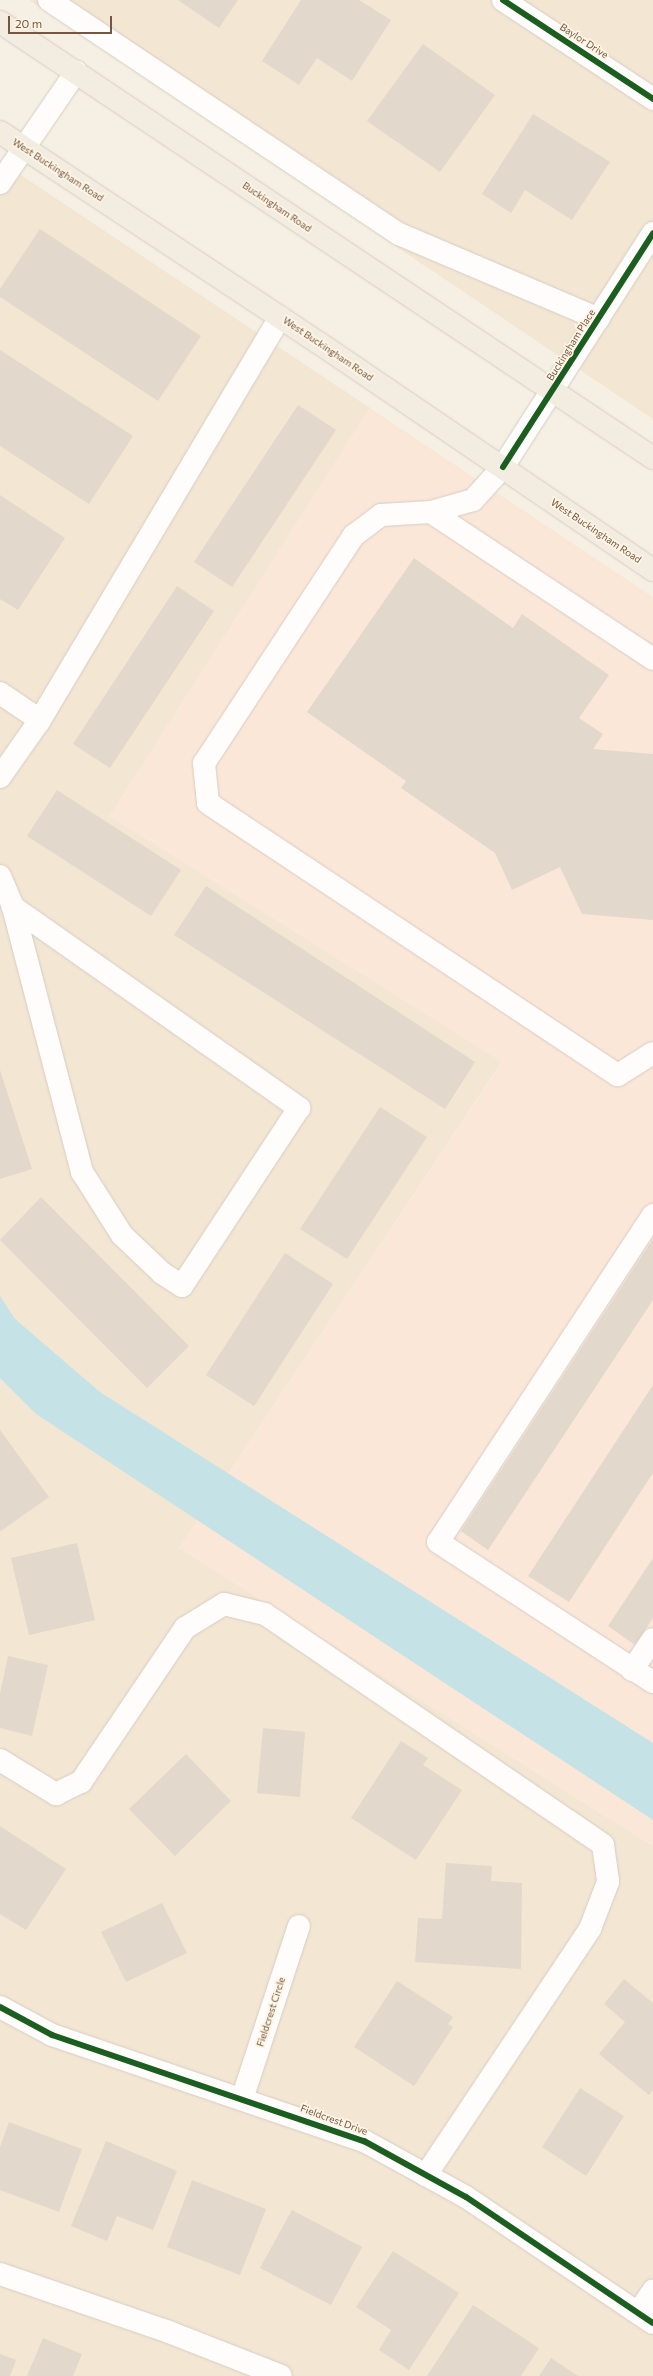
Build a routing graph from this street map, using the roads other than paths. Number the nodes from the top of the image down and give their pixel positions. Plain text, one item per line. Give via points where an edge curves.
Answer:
1 (49, 0) edge
2 (503, 0) edge
3 (0, 22) edge
4 (76, 72) junction
5 (653, 99) edge
6 (0, 132) edge
7 (23, 148) junction
8 (0, 183) edge
9 (653, 233) edge
10 (280, 317) junction
11 (599, 319) junction
12 (554, 391) junction
13 (653, 458) edge
14 (503, 467) junction
15 (431, 512) junction
16 (653, 570) edge
17 (653, 659) edge
18 (0, 693) edge
19 (40, 720) junction
20 (0, 777) edge
21 (0, 876) edge
22 (13, 907) junction
23 (653, 1053) edge
24 (653, 1215) edge
25 (653, 1639) edge
26 (632, 1670) junction
27 (653, 1682) edge
28 (0, 1760) edge
29 (299, 1926) dead end
30 (0, 2007) edge
31 (242, 2099) junction
32 (426, 2175) junction
33 (0, 2274) edge
34 (653, 2291) edge
35 (646, 2318) edge
36 (281, 2376) edge

1 - 11 street via 399,234
2 - 5 street, Baylor Drive
3 - 4 main road, Buckingham Road
4 - 7 street
4 - 12 main road, Buckingham Road
6 - 7 main road, West Buckingham Road
7 - 8 street
7 - 10 main road, West Buckingham Road
9 - 11 street, Buckingham Place
10 - 14 main road, West Buckingham Road
10 - 19 street
11 - 12 street, Buckingham Place
12 - 13 main road
12 - 14 street, Buckingham Place
14 - 15 street, Buckingham Place via 473,500
14 - 16 main road, West Buckingham Road
15 - 17 street
15 - 23 street, Buckingham Place via 381,515 354,535 204,762 208,803 618,1075
18 - 19 street
19 - 20 street
21 - 22 street
22 - 22 street via 82,1172 122,1235 162,1273 182,1286 299,1108
24 - 26 street via 438,1542
25 - 26 street
26 - 27 street
28 - 32 street via 56,1794 81,1782 185,1628 224,1604 265,1614 602,1845 608,1882 590,1929
29 - 31 street, Fieldcrest Circle
30 - 31 street, Fieldcrest Drive via 52,2035
31 - 32 street, Fieldcrest Drive via 364,2141
32 - 35 street, Fieldcrest Drive via 466,2197
33 - 36 street via 169,2332
34 - 35 street

